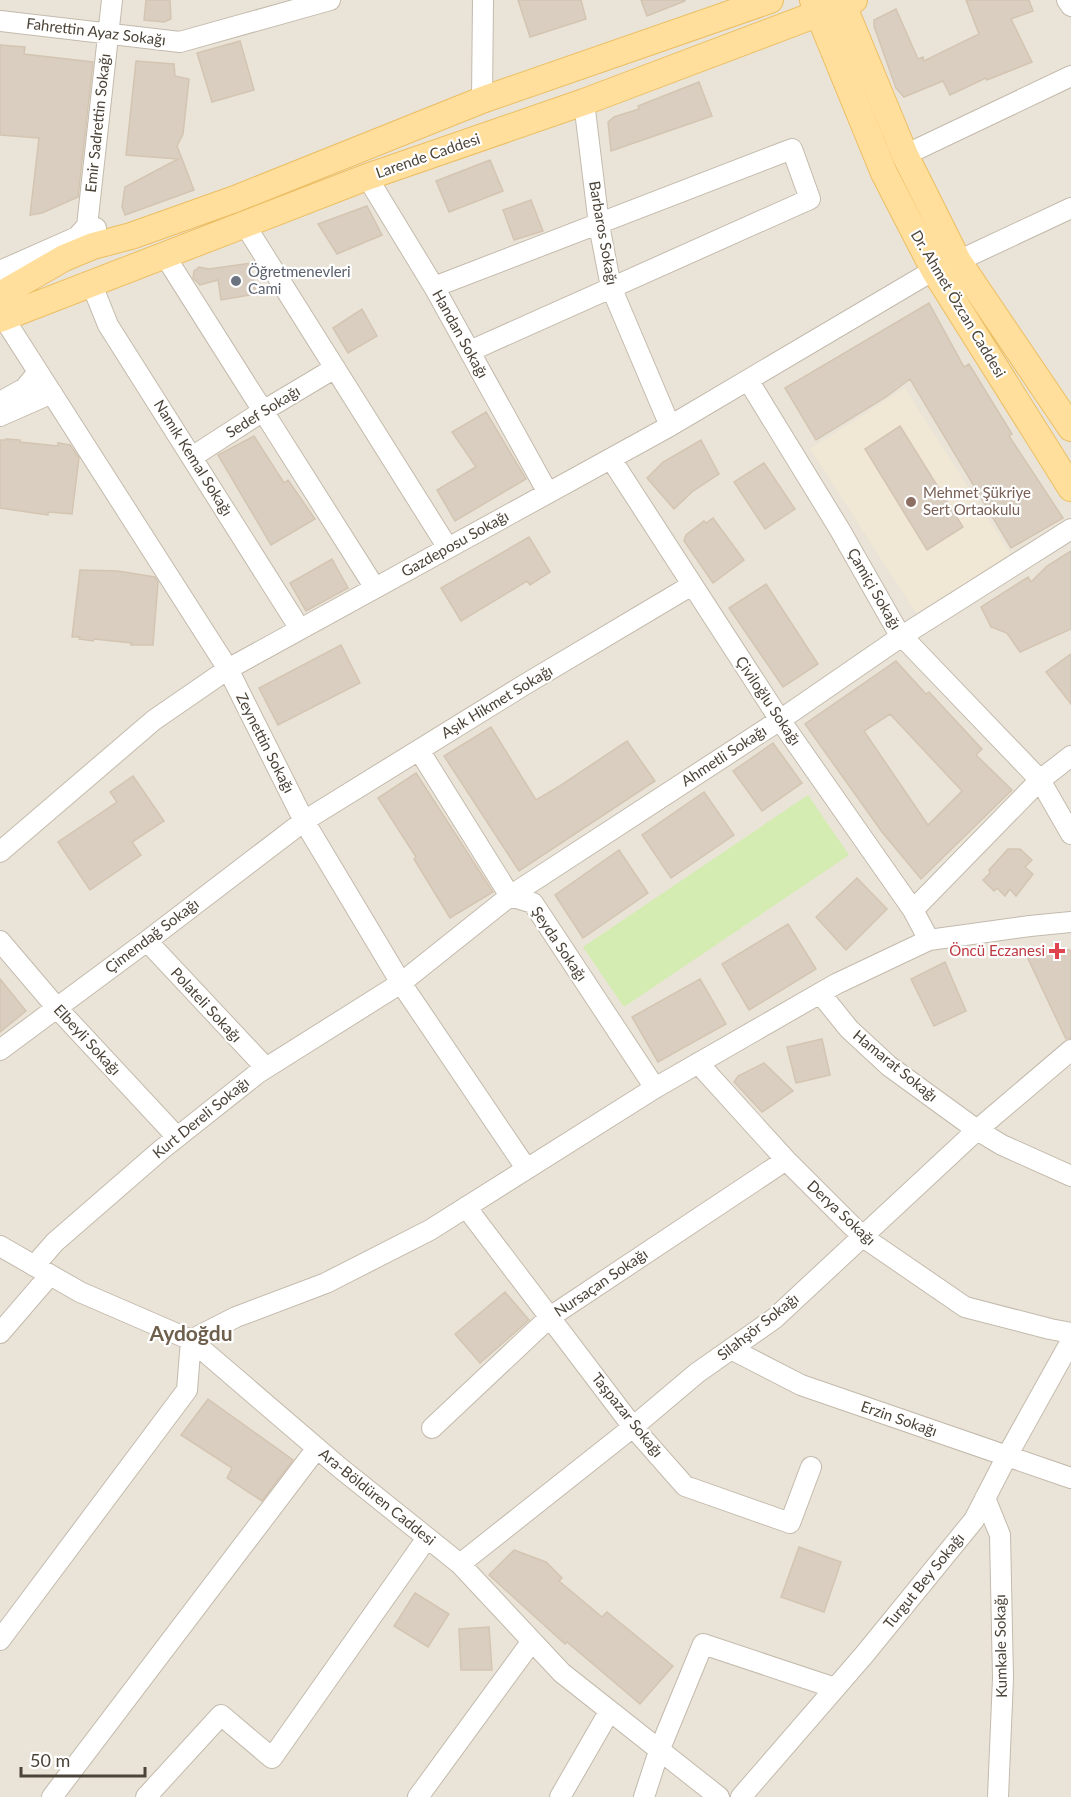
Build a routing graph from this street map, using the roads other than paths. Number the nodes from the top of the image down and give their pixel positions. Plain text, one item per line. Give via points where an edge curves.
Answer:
1 (112, 0) edge
2 (330, 0) edge
3 (483, 0) edge
4 (1067, 0) edge
5 (766, 1) edge
6 (846, 1) edge
7 (1071, 6) edge
8 (815, 7) edge
9 (0, 21) edge
10 (780, 28) junction
11 (108, 35) junction
12 (840, 66) junction
13 (1071, 76) edge
14 (482, 100) junction
15 (584, 102) junction
16 (905, 155) junction
17 (367, 177) junction
18 (1071, 208) edge
19 (246, 225) junction
20 (598, 225) junction
21 (90, 236) junction
22 (165, 256) junction
23 (958, 261) junction
24 (934, 270) junction
25 (0, 271) edge
26 (92, 285) junction
27 (434, 287) junction
28 (611, 287) junction
29 (1, 310) edge
30 (470, 351) junction
31 (335, 368) junction
32 (38, 372) junction
33 (748, 380) junction
34 (52, 393) junction
35 (0, 402) edge
36 (263, 411) junction
37 (0, 416) edge
38 (670, 426) junction
39 (1071, 428) edge
40 (192, 457) junction
41 (611, 459) junction
42 (1071, 488) edge
43 (548, 494) junction
44 (1071, 529) edge
45 (447, 548) junction
46 (692, 585) junction
47 (375, 588) junction
48 (300, 629) junction
49 (902, 636) junction
50 (228, 669) junction
51 (780, 720) junction
52 (419, 750) junction
53 (1071, 756) edge
54 (1040, 780) junction
55 (304, 821) junction
56 (1071, 834) edge
57 (0, 852) edge
58 (510, 896) junction
59 (913, 910) junction
60 (1071, 922) edge
61 (929, 940) junction
62 (0, 941) edge
63 (147, 941) junction
64 (393, 987) junction
65 (820, 993) junction
66 (57, 1008) junction
67 (0, 1050) edge
68 (1071, 1051) edge
69 (698, 1063) junction
70 (266, 1068) junction
71 (655, 1088) junction
72 (977, 1130) junction
73 (177, 1137) junction
74 (786, 1160) junction
75 (526, 1168) junction
76 (1071, 1176) edge
77 (466, 1207) junction
78 (863, 1237) junction
79 (0, 1246) edge
80 (42, 1270) junction
81 (550, 1317) junction
82 (0, 1333) edge
83 (1071, 1333) edge
84 (191, 1340) junction
85 (1071, 1341) edge
86 (731, 1349) junction
87 (633, 1427) junction
88 (432, 1428) dead end
89 (316, 1448) junction
90 (1007, 1456) junction
91 (811, 1467) dead end
92 (1071, 1478) edge
93 (985, 1498) junction
94 (428, 1538) junction
95 (460, 1564) junction
96 (0, 1640) edge
97 (531, 1641) junction
98 (835, 1688) junction
99 (609, 1712) junction
100 (659, 1751) junction
101 (52, 1797) edge
102 (146, 1797) edge
103 (418, 1797) edge
104 (560, 1797) edge
105 (644, 1797) edge
106 (718, 1797) edge
107 (741, 1797) edge
108 (998, 1797) edge

1 - 11 street, Emir Sadrettin Sokağı
2 - 11 street, Fahrettin Ayaz Sokağı via 180,42
3 - 14 street
4 - 7 street
5 - 14 main road, Larende Caddesi
6 - 8 main road, Larende Caddesi
6 - 16 main road, Dr. Ahmet Özcan Caddesi
8 - 10 main road, Larende Caddesi
8 - 12 main road, Dr. Ahmet Özcan Caddesi
9 - 11 street, Fahrettin Ayaz Sokağı
10 - 12 main road via 813,39
10 - 15 main road, Larende Caddesi
11 - 21 street, Emir Sadrettin Sokağı
12 - 24 main road, Dr. Ahmet Özcan Caddesi via 884,173
13 - 16 street
14 - 21 main road, Larende Caddesi via 235,199 131,236
15 - 17 main road, Larende Caddesi
15 - 20 street, Barbaros Sokağı
16 - 23 main road, Dr. Ahmet Özcan Caddesi
17 - 19 main road, Larende Caddesi
17 - 27 street, Handan Sokağı
18 - 23 street
19 - 22 main road, Larende Caddesi
19 - 31 street
20 - 27 street
20 - 28 street, Barbaros Sokağı
20 - 28 street via 792,149 810,199
21 - 25 street via 77,237
21 - 29 main road, Larende Caddesi
22 - 26 main road, Larende Caddesi
22 - 36 street
23 - 39 main road, Dr. Ahmet Özcan Caddesi
24 - 33 street, Gazdeposu Sokağı
24 - 42 main road, Dr. Ahmet Özcan Caddesi
26 - 29 main road, Larende Caddesi
26 - 40 street, Namık Kemal Sokağı via 108,325
27 - 30 street, Handan Sokağı
28 - 30 street
28 - 38 street, Barbaros Sokağı
29 - 32 street, Zeynettin Sokağı
30 - 43 street, Handan Sokağı
31 - 36 street, Sedef Sokağı
31 - 45 street
32 - 34 street, Zeynettin Sokağı
32 - 35 street via 25,388
33 - 38 street, Gazdeposu Sokağı
33 - 49 street, Çamiçi Sokağı
34 - 37 street
34 - 50 street, Zeynettin Sokağı
36 - 40 street, Sedef Sokağı
36 - 47 street
38 - 41 street, Gazdeposu Sokağı
40 - 48 street, Namık Kemal Sokağı
41 - 43 street, Gazdeposu Sokağı
41 - 46 street, Çiviloğlu Sokağı
43 - 45 street, Gazdeposu Sokağı
44 - 49 street, Ahmetli Sokağı
45 - 47 street, Gazdeposu Sokağı
46 - 51 street, Çiviloğlu Sokağı
46 - 52 street, Aşık Hikmet Sokağı
47 - 48 street, Gazdeposu Sokağı
48 - 50 street, Gazdeposu Sokağı
49 - 51 street, Ahmetli Sokağı
49 - 54 street, Çamiçi Sokağı
50 - 55 street, Zeynettin Sokağı
50 - 57 street, Gazdeposu Sokağı via 154,720
51 - 58 street, Ahmetli Sokağı
51 - 59 street, Çiviloğlu Sokağı
52 - 55 street, Aşık Hikmet Sokağı
52 - 58 street
53 - 54 street
54 - 56 street, Çamiçi Sokağı
54 - 59 street
55 - 63 street, Çimendağ Sokağı
55 - 64 street, Zeynettin Sokağı
58 - 64 street, Ahmetli Sokağı
58 - 71 street, Şeyda Sokağı via 533,903
59 - 61 street, Çiviloğlu Sokağı
60 - 61 street
61 - 65 street
62 - 66 street, Elbeyli Sokağı
63 - 66 street, Çimendağ Sokağı
63 - 70 street, Polateli Sokağı
64 - 70 street, Kurt Dereli Sokağı
64 - 75 street, Zeynettin Sokağı
65 - 69 street
65 - 72 street, Hamarat Sokağı via 849,1029 889,1066
66 - 67 street, Çimendağ Sokağı
66 - 73 street, Elbeyli Sokağı
68 - 72 street, Silahşör Sokağı
69 - 71 street
69 - 74 street, Derya Sokağı
70 - 73 street, Kurt Dereli Sokağı
71 - 75 street
72 - 76 street, Hamarat Sokağı via 1002,1146
72 - 78 street, Silahşör Sokağı
73 - 80 street, Kurt Dereli Sokağı via 55,1242
74 - 78 street, Derya Sokağı
74 - 81 street, Nursaçan Sokağı
75 - 77 street
77 - 81 street, Taşpazar Sokağı
77 - 84 street via 430,1230 326,1282 236,1317
78 - 83 street, Derya Sokağı via 965,1307
78 - 86 street, Silahşör Sokağı via 775,1318
79 - 80 street, Ara-Böldüren Caddesi
80 - 82 street, Kurt Dereli Sokağı
80 - 84 street, Ara-Böldüren Caddesi via 80,1292
81 - 87 street, Taşpazar Sokağı
81 - 88 street, Nursaçan Sokağı
84 - 89 street, Ara-Böldüren Caddesi
84 - 96 street via 187,1390
85 - 90 street, Turgut Bey Sokağı
86 - 87 street, Silahşör Sokağı
86 - 90 street, Erzin Sokağı via 801,1385
87 - 91 street, Taşpazar Sokağı via 685,1486 790,1523
87 - 95 street, Silahşör Sokağı
89 - 94 street, Ara-Böldüren Caddesi
89 - 101 street
90 - 92 street, Erzin Sokağı
90 - 93 street, Turgut Bey Sokağı
93 - 98 street, Turgut Bey Sokağı via 974,1520
93 - 108 street, Kumkale Sokağı via 1000,1535 1003,1678
94 - 95 street, Ara-Böldüren Caddesi
94 - 102 street via 272,1758 220,1715
95 - 97 street, Ara-Böldüren Caddesi
97 - 99 street, Ara-Böldüren Caddesi
97 - 103 street
98 - 100 street via 703,1644
98 - 107 street, Turgut Bey Sokağı
99 - 100 street, Ara-Böldüren Caddesi
99 - 104 street
100 - 105 street
100 - 106 street, Ara-Böldüren Caddesi

